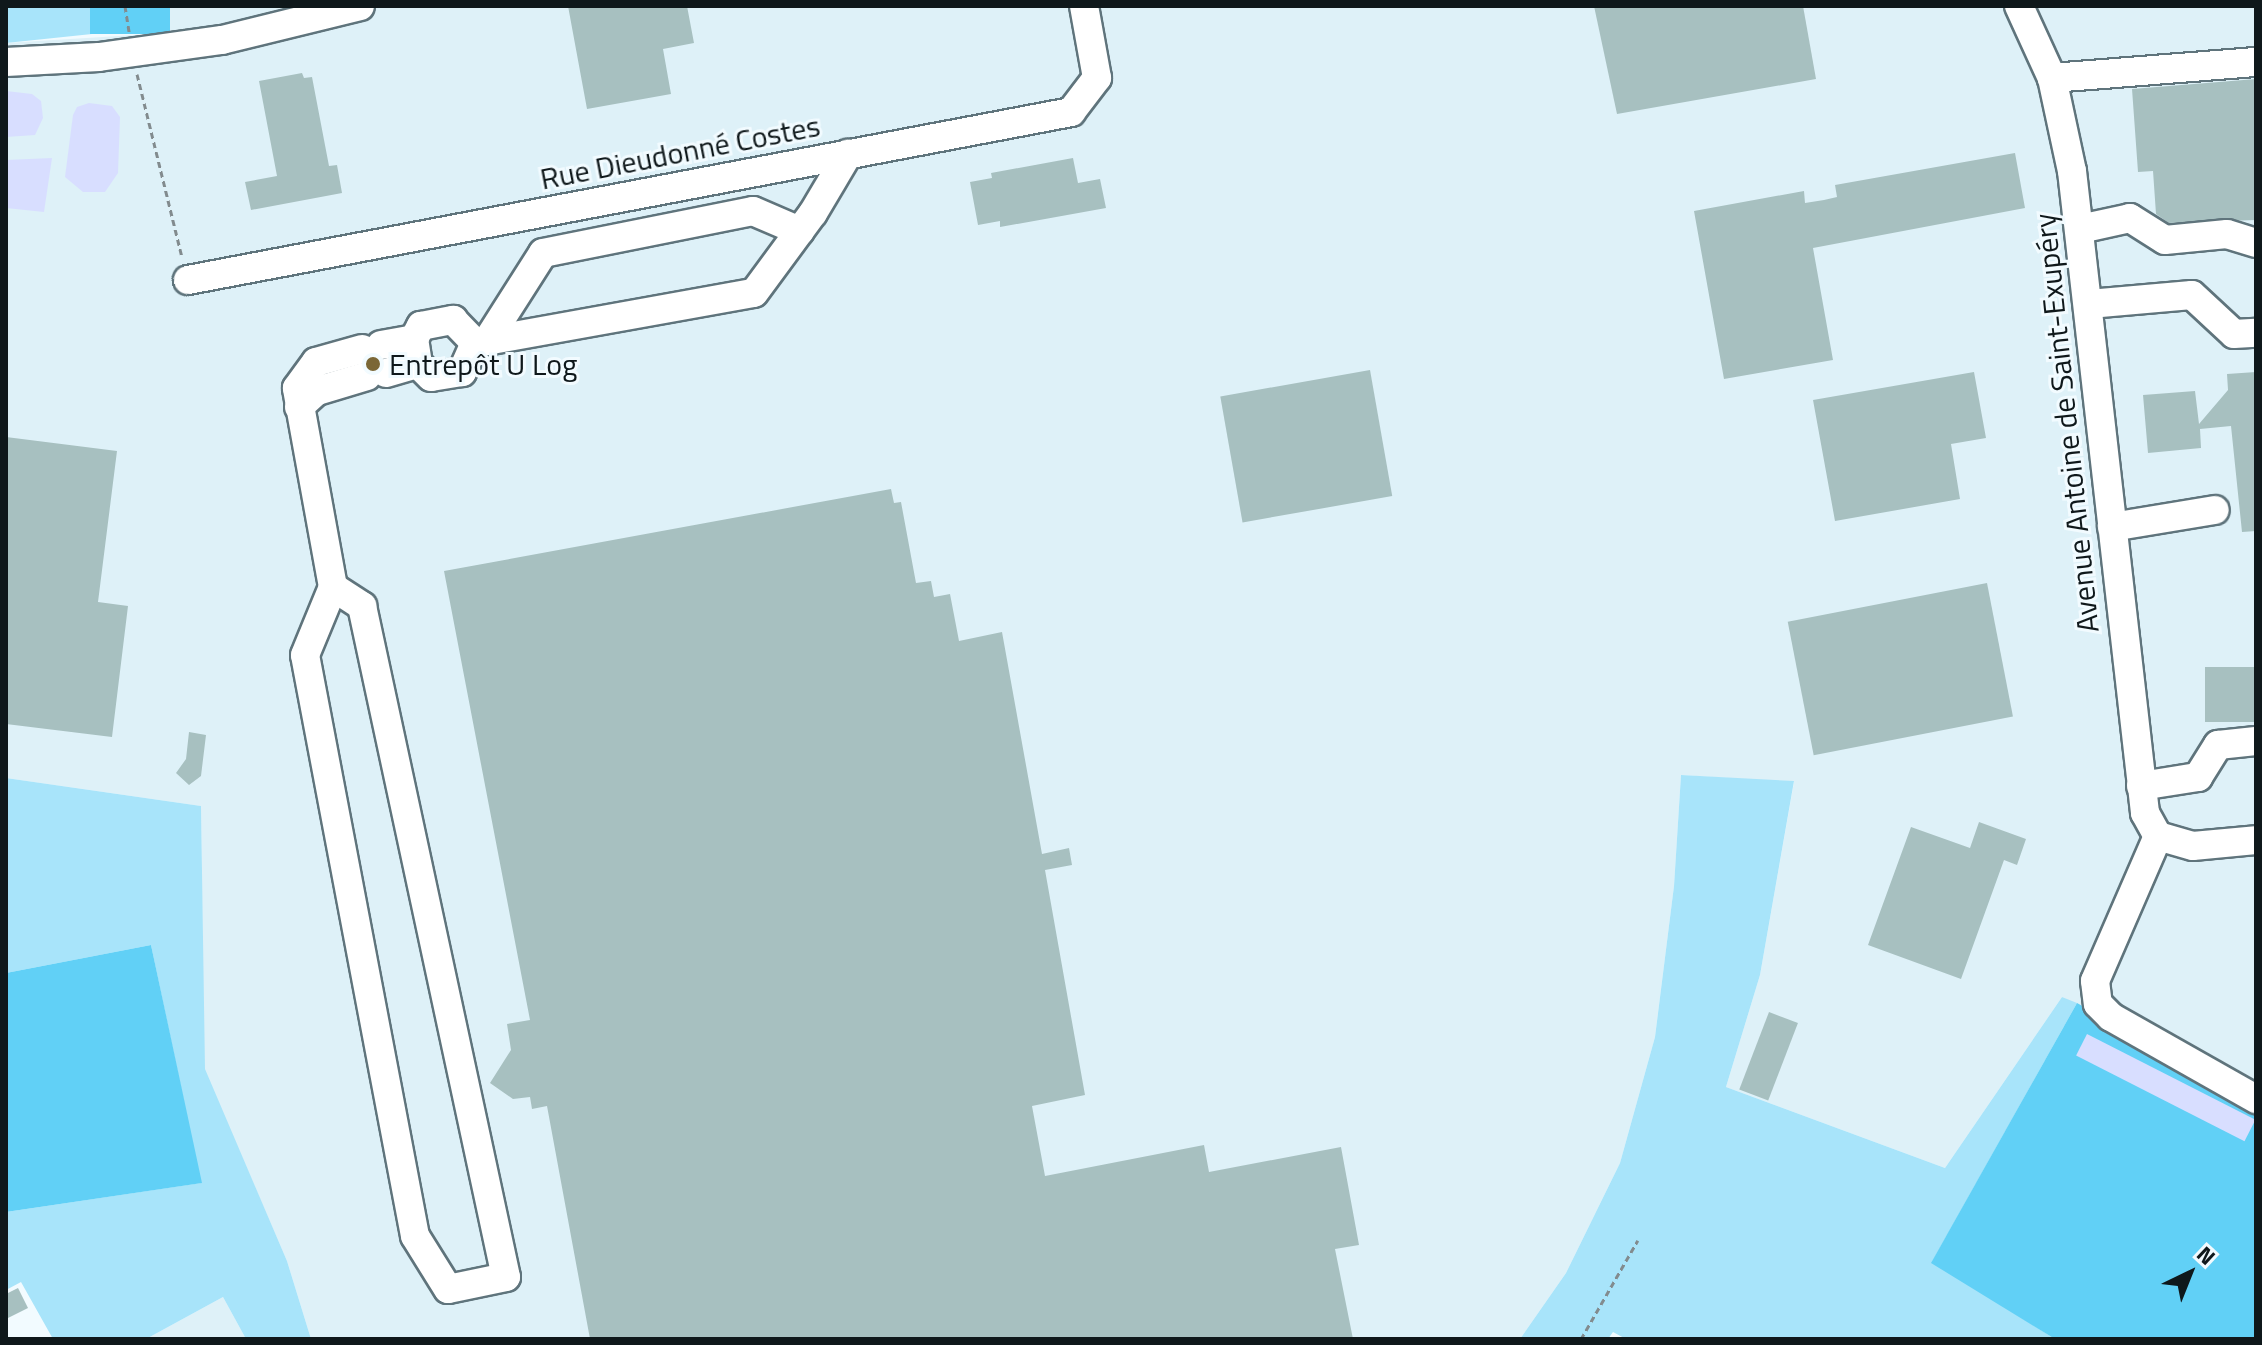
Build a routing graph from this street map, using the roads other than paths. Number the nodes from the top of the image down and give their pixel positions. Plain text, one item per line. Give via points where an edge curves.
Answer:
1 (360, 6) edge
2 (1084, 6) edge
3 (2019, 6) edge
4 (6, 62) edge
5 (2256, 62) edge
6 (2052, 78) junction
7 (848, 154) junction
8 (2080, 229) junction
9 (800, 231) junction
10 (2256, 243) edge
11 (188, 280) road end
12 (2089, 304) junction
13 (2256, 333) edge
14 (481, 342) junction
15 (416, 351) junction
16 (2215, 510) dead end
17 (2112, 527) junction
18 (333, 587) junction
19 (2256, 741) edge
20 (2141, 786) junction
21 (2158, 836) junction
22 (2256, 840) edge
23 (2256, 1099) edge

1 - 4 street via 222,40 132,54
2 - 7 street, Rue Dieudonné Costes via 1097,78 1071,112
3 - 6 street, Avenue Antoine de Saint-Exupéry
5 - 6 street
6 - 8 street, Avenue Antoine de Saint-Exupéry
7 - 9 street
7 - 11 street, Rue Dieudonné Costes
8 - 10 street via 2130,218 2165,240 2227,234
8 - 12 street, Avenue Antoine de Saint-Exupéry
9 - 14 street via 754,293
9 - 14 street via 753,211 543,253
12 - 13 street via 2192,295 2234,334
12 - 17 street, Avenue Antoine de Saint-Exupéry
14 - 15 street via 453,320 421,326
14 - 15 street via 462,372 431,377
15 - 18 street via 374,361 317,391 299,407
16 - 17 street
17 - 20 street, Avenue Antoine de Saint-Exupéry
18 - 18 street via 305,655 415,1236 448,1289 506,1277 362,606
19 - 20 street via 2218,745 2198,777
20 - 21 street, Avenue Antoine de Saint-Exupéry via 2145,813
21 - 22 street via 2193,846
21 - 23 street via 2095,981 2098,1004 2111,1017

